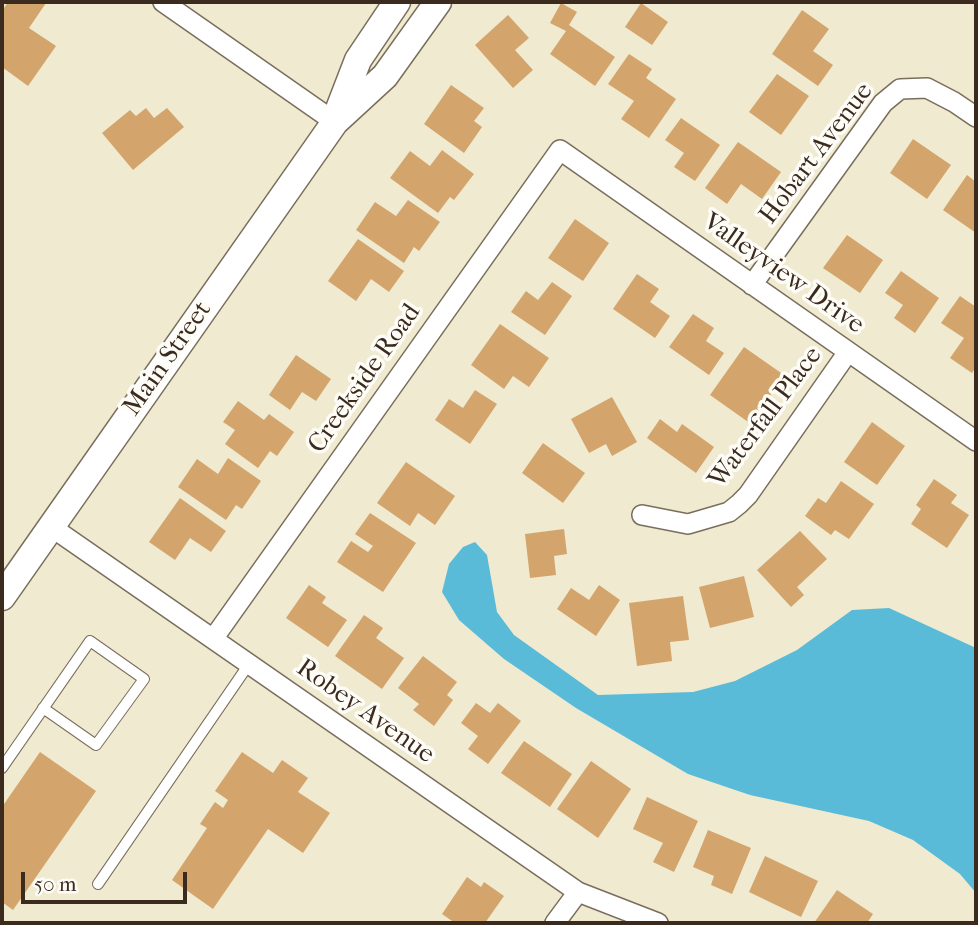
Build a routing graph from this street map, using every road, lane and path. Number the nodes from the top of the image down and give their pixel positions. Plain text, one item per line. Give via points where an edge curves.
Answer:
1 (163, 2) edge
2 (397, 2) edge
3 (438, 2) edge
4 (976, 117) edge
5 (335, 122) junction
6 (560, 150) joint
7 (752, 285) junction
8 (848, 352) junction
9 (976, 441) edge
10 (642, 515) dead end
11 (50, 526) junction
12 (2, 597) edge
13 (213, 639) junction
14 (249, 664) junction
15 (44, 708) junction
16 (2, 768) edge
17 (98, 884) dead end
18 (578, 892) junction
19 (555, 923) edge
20 (658, 923) edge

1 - 5 street
2 - 5 main road, Main Street via 358,60
3 - 5 main road, Main Street via 385,76
4 - 7 street, Hobart Avenue via 927,88 900,89 883,103
5 - 11 main road, Main Street
6 - 7 street, Valleyview Drive
6 - 13 street, Creekside Road
7 - 8 street, Valleyview Drive
8 - 9 street, Valleyview Drive
8 - 10 street, Waterfall Place via 748,495 729,512 688,524
11 - 12 main road, Main Street
11 - 13 street, Robey Avenue
13 - 14 street, Robey Avenue
14 - 17 lane
14 - 18 street, Robey Avenue
15 - 15 lane via 90,641 144,680 96,745
15 - 16 lane
18 - 19 street
18 - 20 street, Robey Avenue

